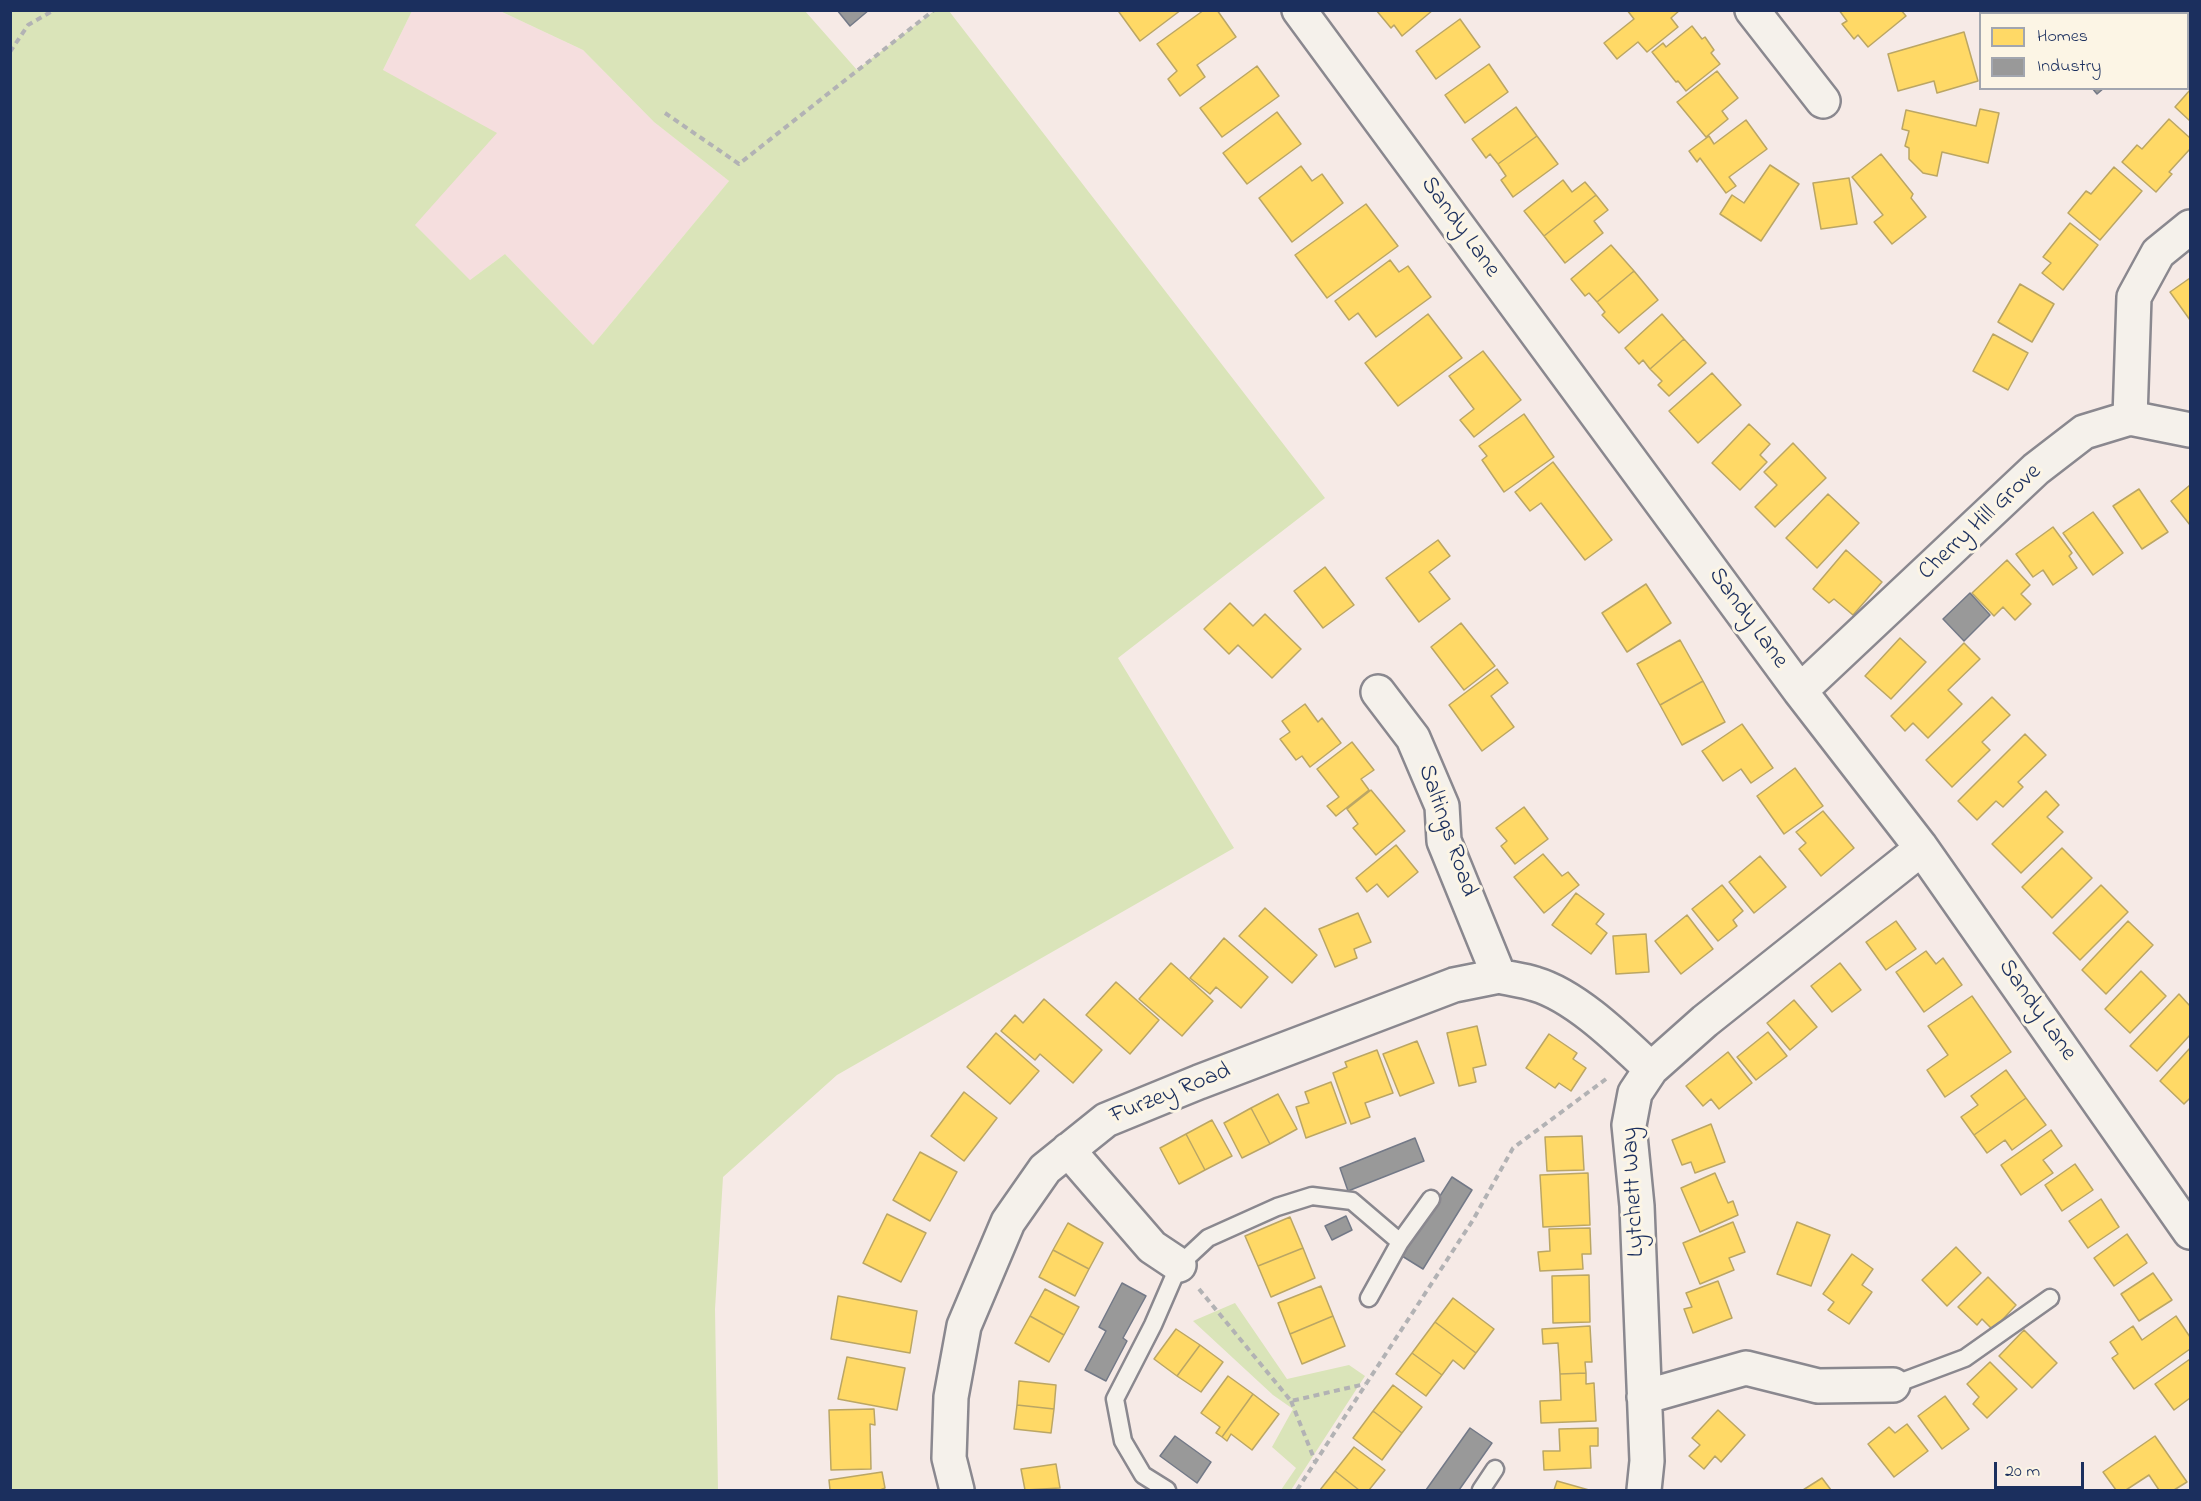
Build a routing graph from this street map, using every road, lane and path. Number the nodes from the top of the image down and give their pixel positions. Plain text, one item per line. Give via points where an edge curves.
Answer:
1 (54, 10) edge
2 (934, 10) edge
3 (1299, 10) edge
4 (1752, 10) edge
5 (10, 52) edge
6 (1823, 101) dead end
7 (665, 113) dead end
8 (2190, 227) edge
9 (2130, 418) junction
10 (2190, 430) edge
11 (1800, 691) junction
12 (1378, 692) dead end
13 (1920, 846) junction
14 (1498, 976) junction
15 (1651, 1070) junction
16 (1068, 1150) junction
17 (1431, 1199) dead end
18 (2190, 1232) edge
19 (1400, 1242) junction
20 (1179, 1265) junction
21 (1369, 1298) dead end
22 (2050, 1298) dead end
23 (1365, 1383) junction
24 (1893, 1385) joint
25 (1644, 1397) junction
26 (1291, 1401) junction
27 (1315, 1462) junction
28 (1495, 1469) dead end
29 (957, 1491) edge
30 (1167, 1491) edge
31 (1297, 1491) edge
32 (1481, 1491) edge
33 (1644, 1491) edge

1 - 5 path via 28,25
2 - 7 path via 740,164
3 - 11 street, Sandy Lane
4 - 6 street
8 - 9 street via 2157,253 2134,297
9 - 10 street, Cherry Hill Grove
9 - 11 street, Cherry Hill Grove via 2084,432 2036,469
11 - 13 street, Sandy Lane
12 - 14 street, Saltings Road via 1413,738 1442,806 1444,841
13 - 15 street, Lytchett Way via 1705,1021
13 - 18 street, Sandy Lane
14 - 15 street via 1560,994 1602,1025
14 - 16 street, Furzey Road via 1454,985 1199,1082 1106,1120
15 - 23 path via 1605,1079 1513,1148 1473,1220
15 - 25 street, Lytchett Way via 1635,1093 1629,1125 1637,1206
16 - 20 street via 1152,1247
16 - 29 street, Furzey Road via 1045,1169 1008,1222 964,1326 951,1397 949,1458
17 - 19 lane
19 - 20 lane via 1352,1201 1312,1196 1208,1238
19 - 21 lane
20 - 26 path
20 - 30 lane via 1115,1399 1123,1442 1143,1474
22 - 24 lane via 1965,1358
23 - 26 path
23 - 27 path
24 - 25 street via 1818,1386 1746,1368
25 - 33 street, Lytchett Way
26 - 27 path
27 - 31 path
28 - 32 lane

